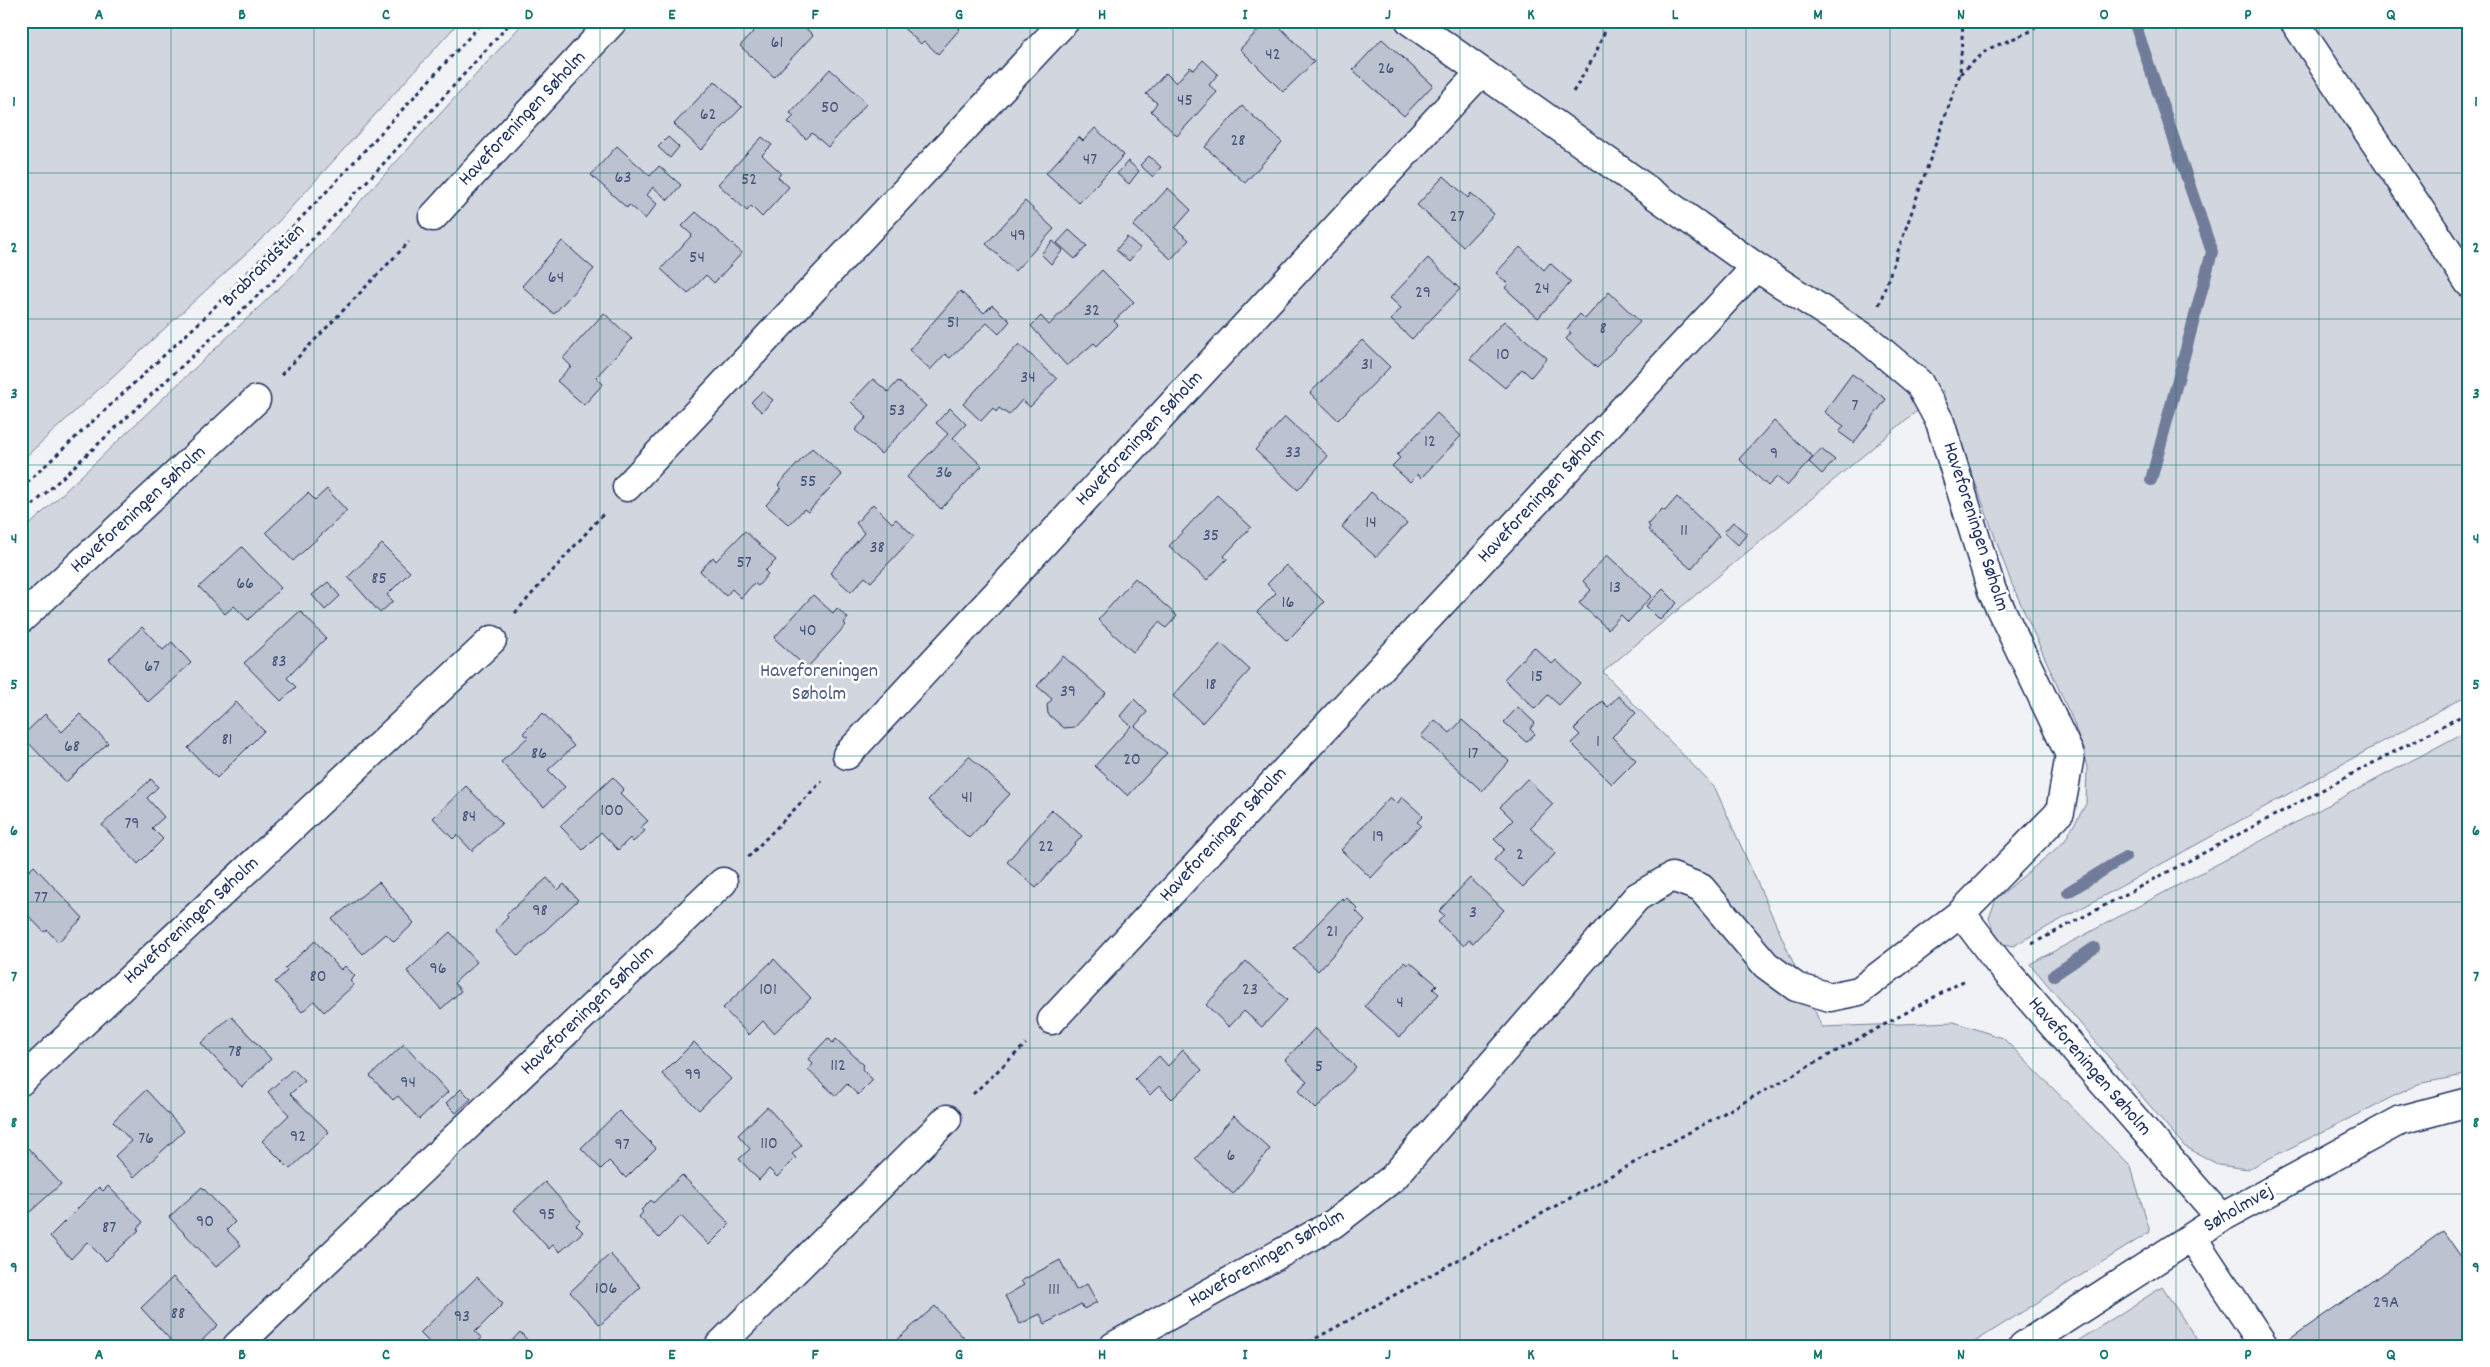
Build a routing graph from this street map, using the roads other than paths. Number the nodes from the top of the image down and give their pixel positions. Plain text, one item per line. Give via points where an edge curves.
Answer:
1 (614, 21) edge
2 (1065, 21) edge
3 (1410, 21) edge
4 (2294, 21) edge
5 (1480, 73) junction
6 (433, 216) road end
7 (1756, 267) junction
8 (2469, 283) edge
9 (256, 400) road end
10 (627, 487) road end
11 (21, 619) edge
12 (492, 640) road end
13 (847, 755) road end
14 (723, 882) road end
15 (1962, 913) junction
16 (1052, 1020) road end
17 (21, 1081) edge
18 (2469, 1102) edge
19 (947, 1119) road end
20 (2221, 1218) junction
21 (2192, 1237) junction
22 (237, 1346) edge
23 (719, 1346) edge
24 (1114, 1346) edge
25 (2023, 1346) edge
26 (2264, 1346) edge

1 - 6 street, Haveforeningen Søholm
2 - 10 street
3 - 5 street, Haveforeningen Søholm
4 - 8 street
5 - 7 street, Haveforeningen Søholm
5 - 13 street, Haveforeningen Søholm
7 - 15 street, Haveforeningen Søholm via 1868,339 1919,383 1940,422 1992,591 2070,756 2060,812
7 - 16 street, Haveforeningen Søholm
9 - 11 street, Haveforeningen Søholm
12 - 17 street, Haveforeningen Søholm
14 - 22 street, Haveforeningen Søholm
15 - 20 street, Haveforeningen Søholm via 1998,962
15 - 24 street, Haveforeningen Søholm via 1859,991 1830,997 1796,987 1766,965 1701,888 1672,877 1637,897 1393,1178 1334,1224
18 - 20 street, Søholmvej via 2401,1120
19 - 23 street
20 - 21 street, Søholmvej
21 - 25 street, Søholmvej
21 - 26 street

